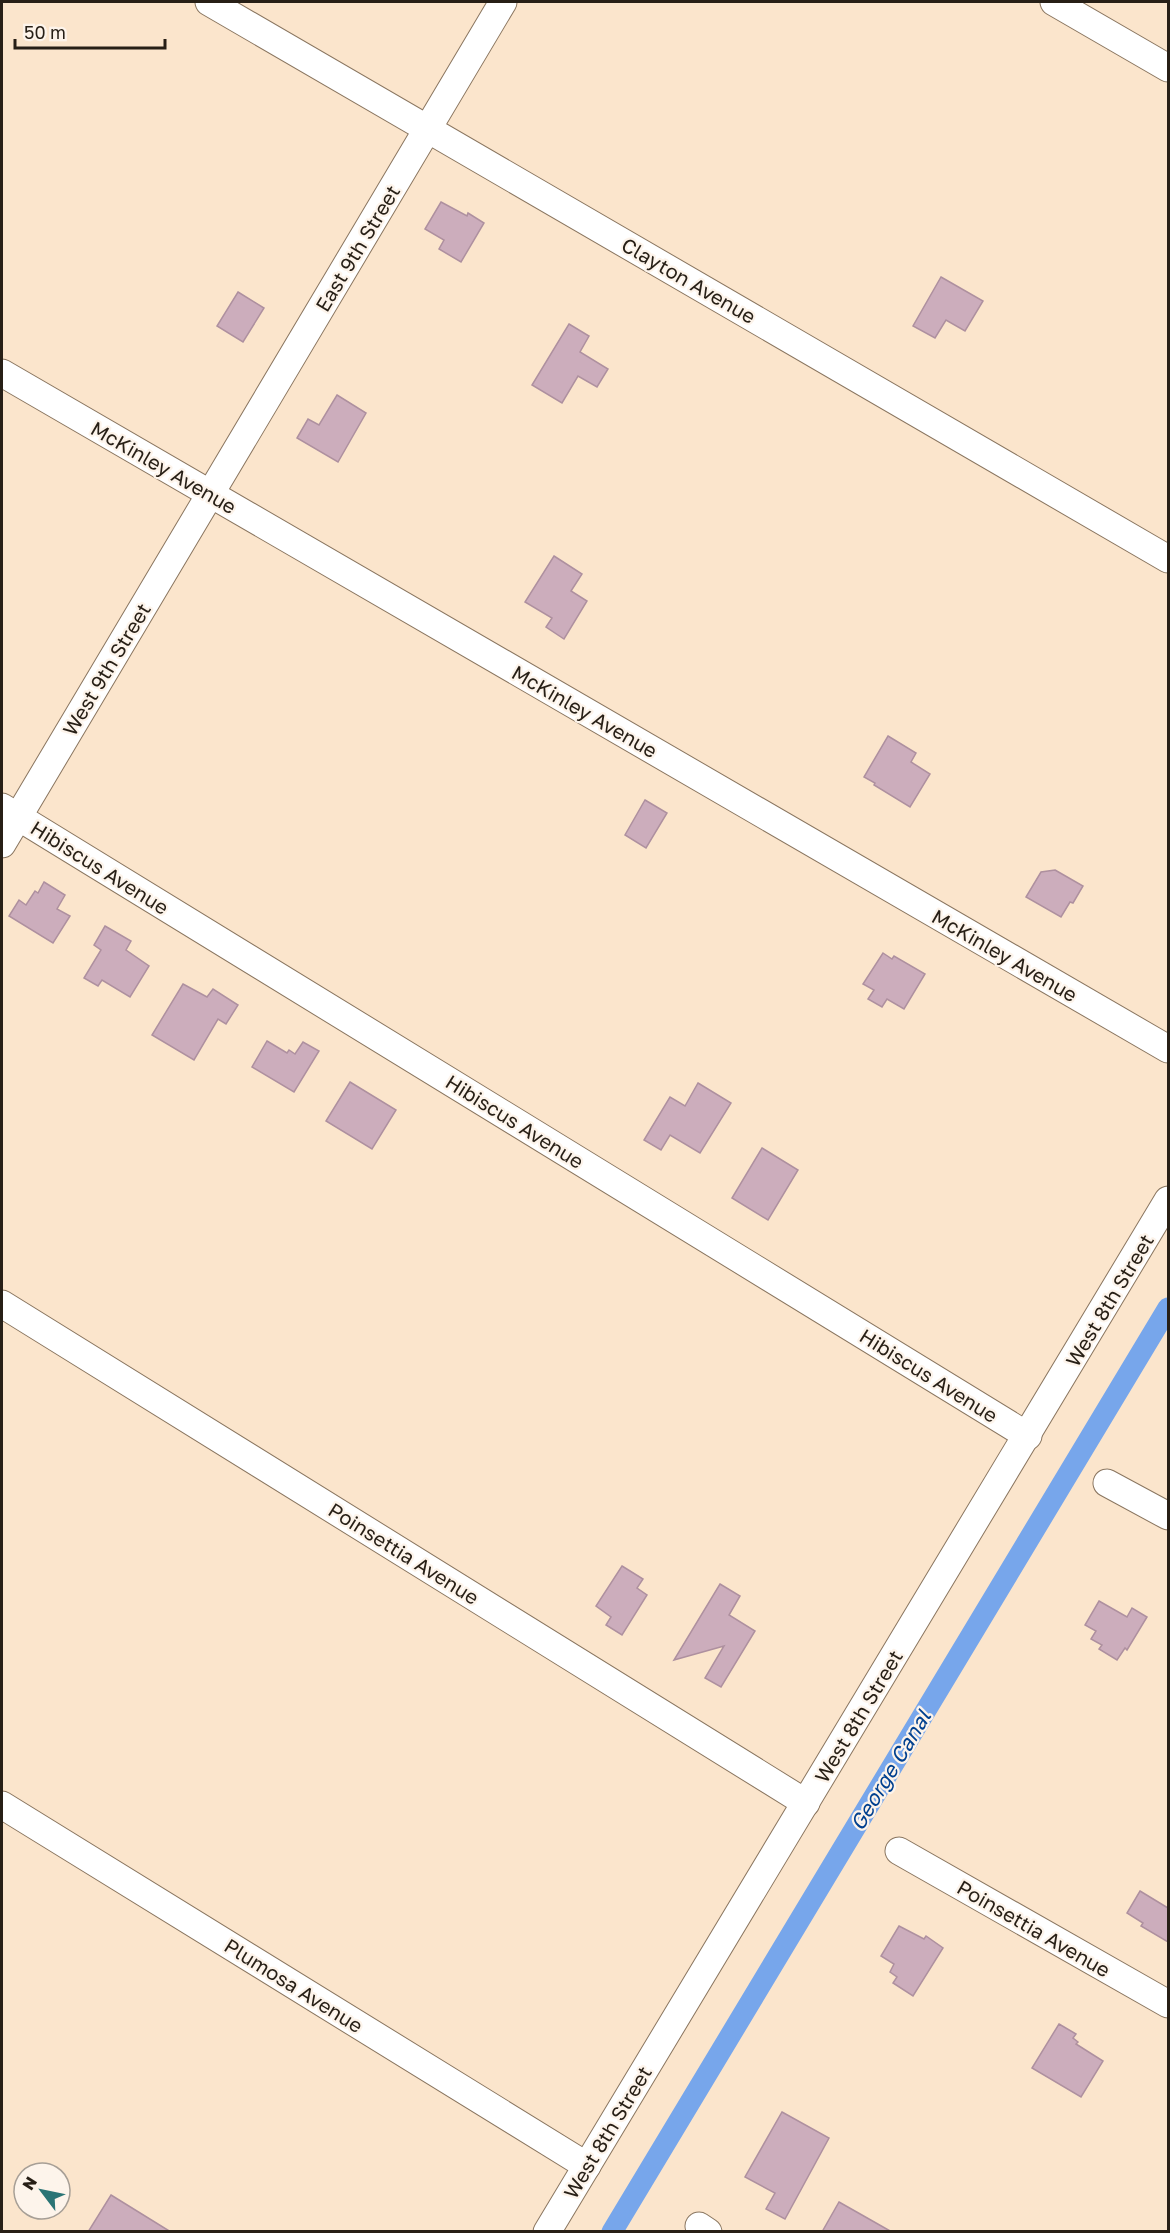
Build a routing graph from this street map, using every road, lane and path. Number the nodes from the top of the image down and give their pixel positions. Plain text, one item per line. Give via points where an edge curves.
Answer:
1 (209, 2) edge
2 (503, 2) edge
3 (1054, 2) edge
4 (1168, 68) edge
5 (428, 129) junction
6 (2, 373) edge
7 (211, 495) junction
8 (1168, 559) edge
9 (10, 812) edge
10 (2, 844) edge
11 (1168, 1049) edge
12 (1168, 1200) edge
13 (2, 1304) edge
14 (1028, 1436) junction
15 (1107, 1483) dead end
16 (1168, 1516) edge
17 (806, 1803) junction
18 (2, 1805) edge
19 (899, 1851) dead end
20 (1168, 2004) edge
21 (587, 2166) junction
22 (547, 2232) edge

1 - 5 street, Clayton Avenue
2 - 5 street, East 9th Street
3 - 4 street
5 - 7 street, East 9th Street
5 - 8 street, Clayton Avenue
6 - 7 street, McKinley Avenue
7 - 9 street, West 9th Street
7 - 11 street, McKinley Avenue
9 - 10 street, West 9th Street
9 - 14 street, Hibiscus Avenue
12 - 14 street, West 8th Street
13 - 17 street, Poinsettia Avenue
14 - 17 street, West 8th Street
15 - 16 street
17 - 21 street, West 8th Street
18 - 21 street, Plumosa Avenue
19 - 20 street, Poinsettia Avenue
21 - 22 street, West 8th Street

